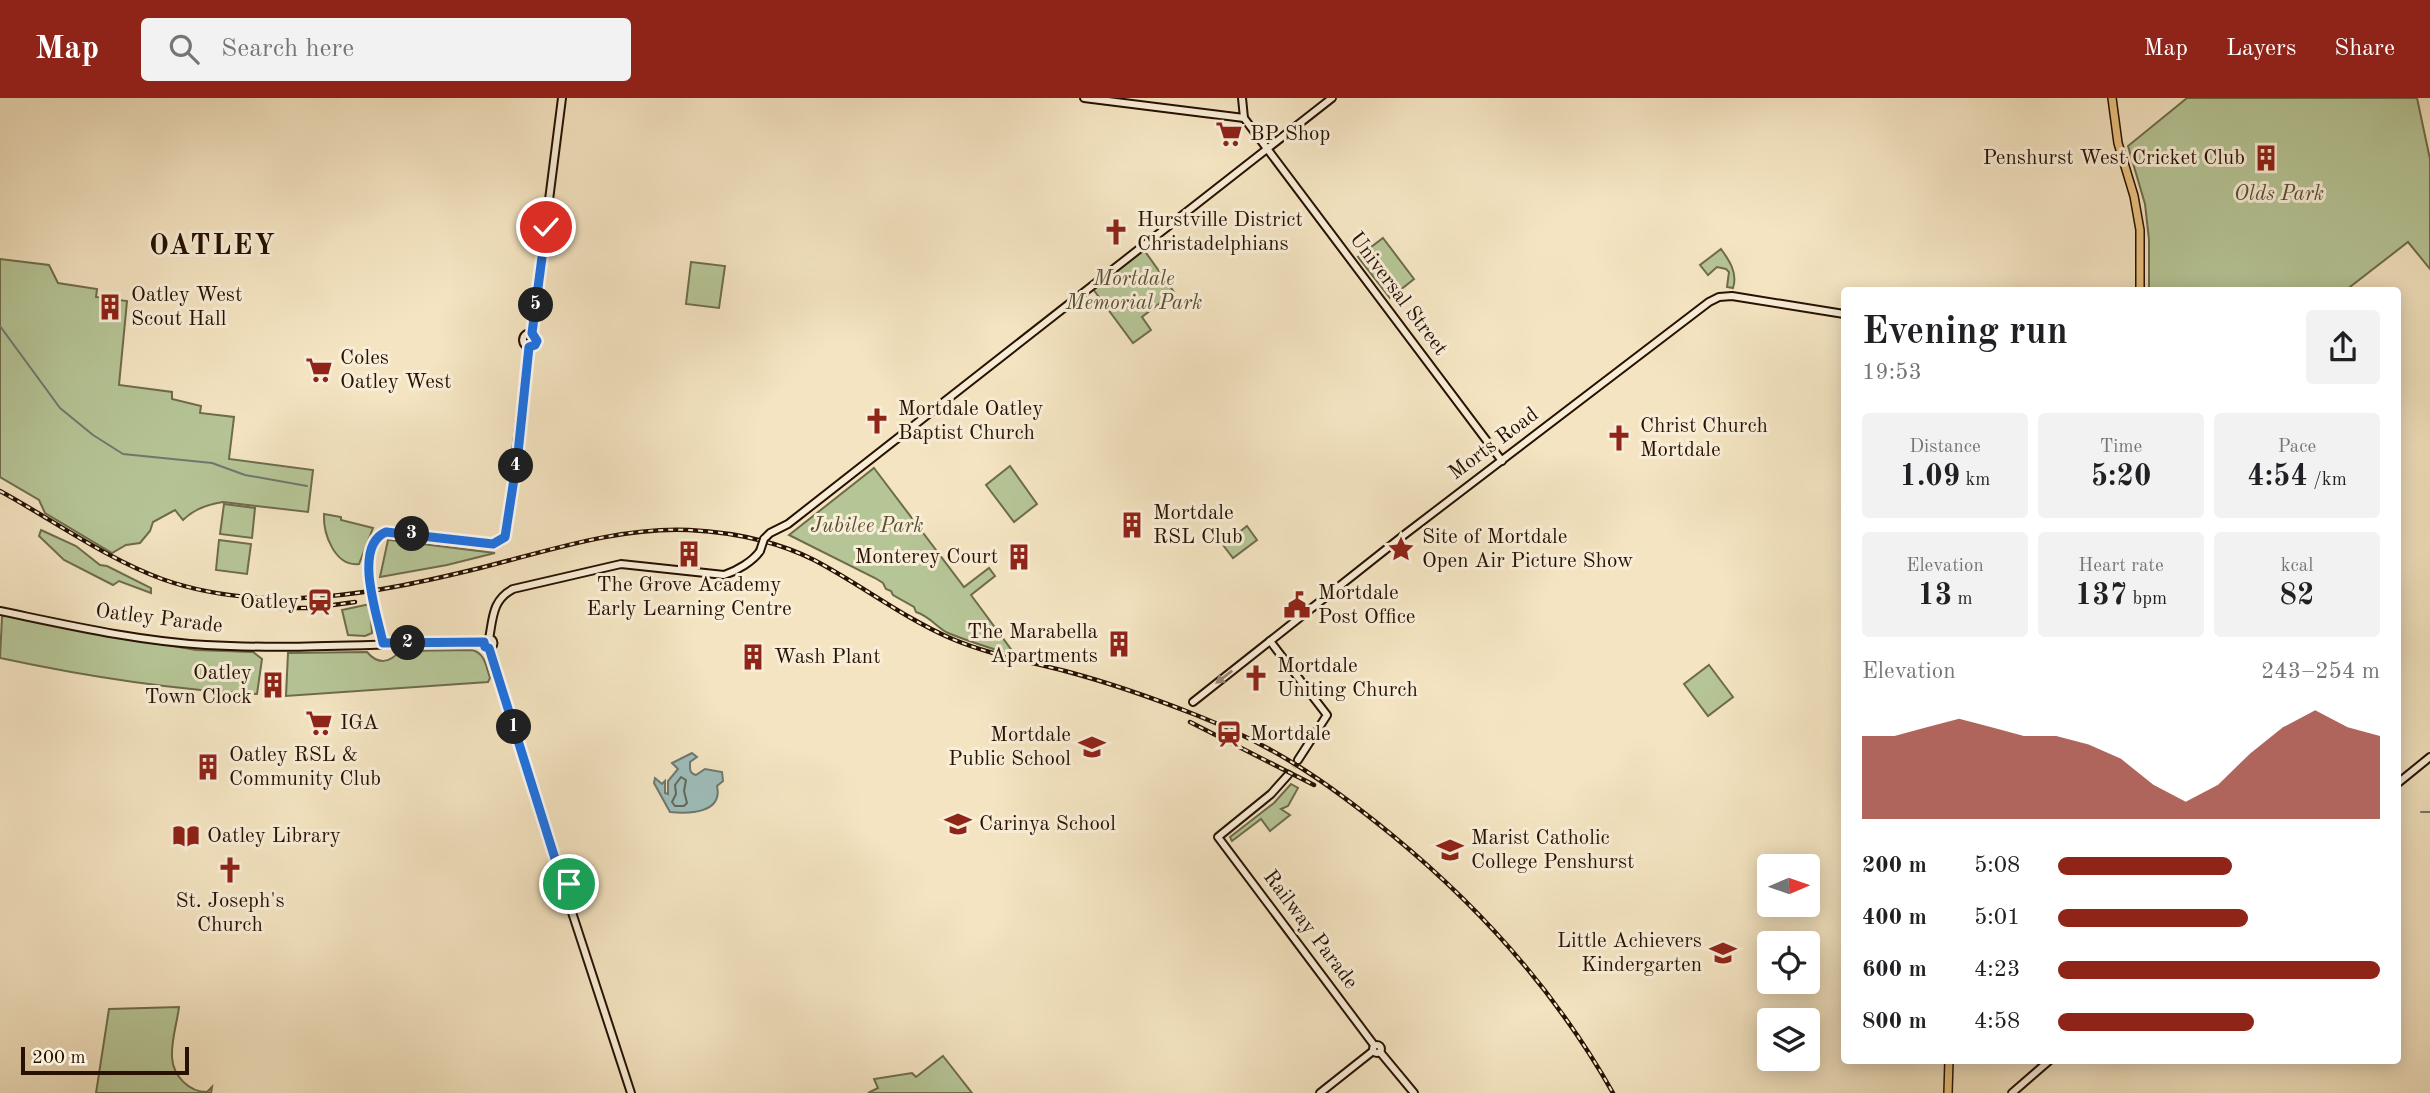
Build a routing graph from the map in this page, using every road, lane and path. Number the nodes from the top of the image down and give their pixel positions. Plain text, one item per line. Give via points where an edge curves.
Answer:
1 (562, 98) edge
2 (1084, 98) edge
3 (1242, 98) edge
4 (1332, 98) edge
5 (2112, 98) edge
6 (1244, 118) junction
7 (1267, 148) junction
8 (2140, 287) edge
9 (1841, 314) edge
10 (1502, 461) junction
11 (0, 611) edge
12 (1270, 641) junction
13 (383, 643) junction
14 (488, 643) junction
15 (1193, 702) dead end
16 (2430, 757) edge
17 (1298, 760) tunnel mouth
18 (1289, 775) tunnel mouth
19 (2401, 781) edge
20 (1376, 1049) junction
21 (1949, 1064) edge
22 (2045, 1064) edge
23 (631, 1093) edge
24 (1320, 1093) edge
25 (1414, 1093) edge
26 (1948, 1093) edge
27 (2012, 1093) edge

1 - 13 street via 532,333 523,339 529,347 507,530 500,542 490,544 382,534 372,551 369,576
2 - 6 street
3 - 6 street
4 - 7 street
5 - 8 main road via 2140,230
6 - 7 street, Universal Street
7 - 10 street, Universal Street
7 - 14 street, bridge via 788,524 770,533 746,563 724,575 621,564 513,589 496,602
9 - 10 street, Morts Road via 1741,297 1715,299
10 - 12 street, Morts Road
11 - 13 street, Oatley Parade via 194,644
12 -> 15 street, Morts Road
12 - 17 street via 1327,715
13 - 14 street, Oatley Parade
14 - 23 street via 562,881 569,886 565,891
16 - 19 street
18 - 20 street, Railway Parade via 1218,837
20 - 24 street
20 - 25 street, Railway Parade
21 - 26 main road
22 - 27 street

